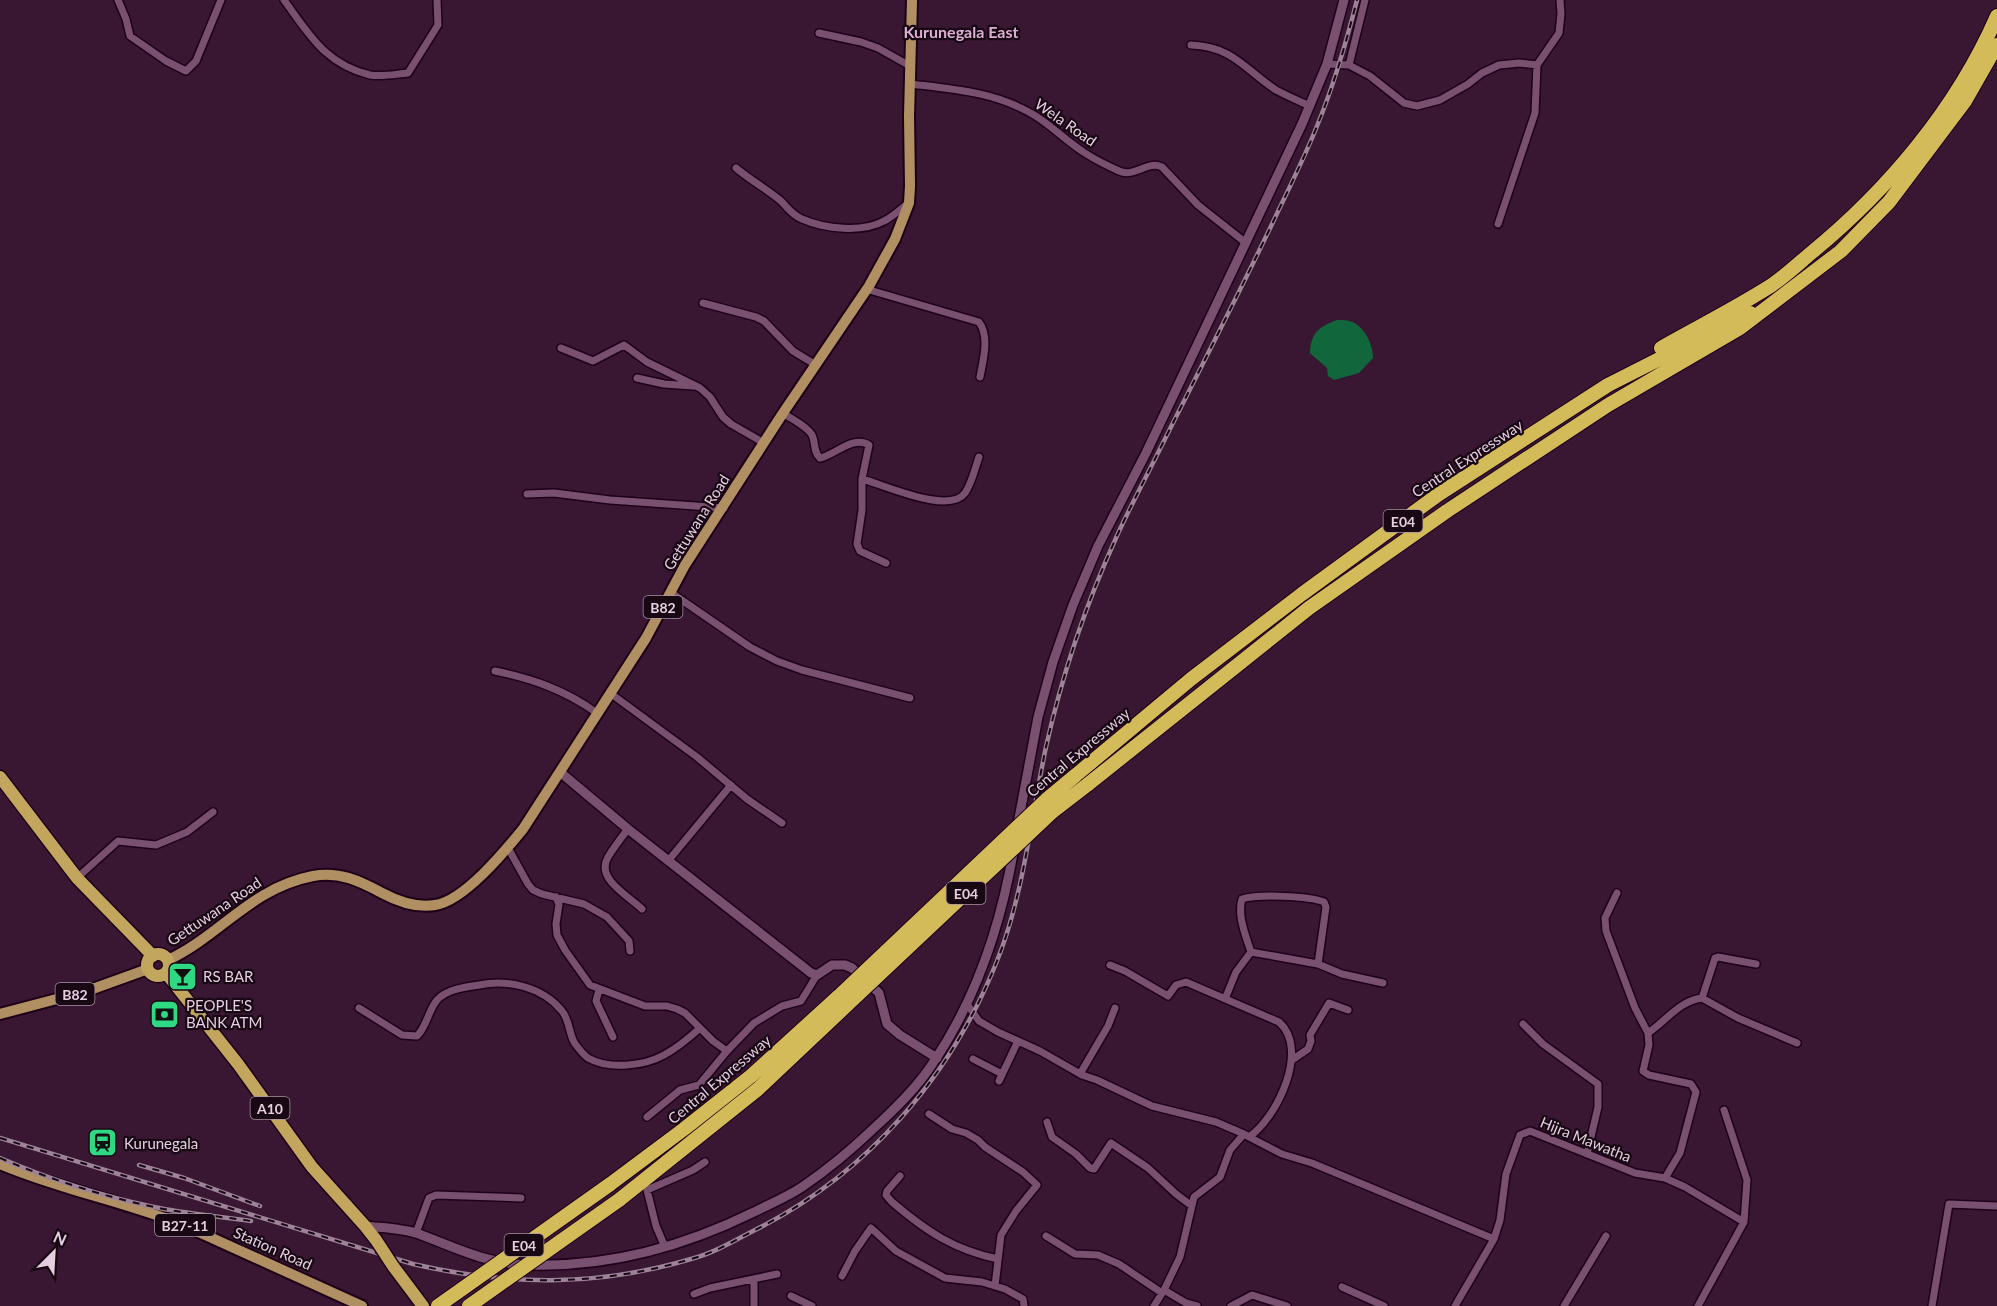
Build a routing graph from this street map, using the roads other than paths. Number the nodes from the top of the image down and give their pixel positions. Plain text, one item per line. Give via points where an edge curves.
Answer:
1 (118, 0) edge
2 (221, 0) edge
3 (284, 0) edge
4 (437, 0) edge
5 (912, 0) edge
6 (1344, 0) edge
7 (1365, 0) edge
8 (1560, 0) edge
9 (1997, 16) edge
10 (819, 33) dead end
11 (1191, 45) dead end
12 (1997, 45) edge
13 (1327, 64) junction
14 (1348, 65) junction
15 (1537, 65) junction
16 (910, 66) junction
17 (910, 84) junction
18 (1310, 106) junction
19 (736, 168) dead end
20 (909, 203) junction
21 (1498, 224) dead end
22 (1246, 243) junction
23 (866, 289) junction
24 (1789, 292) junction
25 (703, 303) dead end
26 (561, 348) dead end
27 (816, 365) junction
28 (980, 376) dead end
29 (637, 378) dead end
30 (1608, 385) junction
31 (695, 386) junction
32 (783, 413) junction
33 (764, 443) junction
34 (979, 458) dead end
35 (862, 479) junction
36 (527, 494) dead end
37 (724, 508) junction
38 (886, 563) dead end
39 (670, 592) junction
40 (495, 671) dead end
41 (610, 693) junction
42 (910, 698) dead end
43 (597, 713) junction
44 (560, 772) junction
45 (0, 777) edge
46 (730, 785) junction
47 (213, 812) dead end
48 (782, 823) dead end
49 (628, 829) junction
50 (508, 848) junction
51 (668, 861) junction
52 (77, 878) junction
53 (1617, 893) dead end
54 (556, 897) junction
55 (642, 909) dead end
56 (630, 951) dead end
57 (1251, 952) junction
58 (153, 956) junction
59 (168, 960) junction
60 (1318, 964) junction
61 (1756, 964) dead end
62 (1110, 965) dead end
63 (148, 969) junction
64 (166, 973) junction
65 (817, 975) junction
66 (1383, 983) dead end
67 (599, 990) junction
68 (1702, 998) junction
69 (1225, 999) junction
70 (843, 1000) junction
71 (967, 1004) junction
72 (359, 1008) dead end
73 (1114, 1008) dead end
74 (1348, 1010) dead end
75 (0, 1014) edge
76 (1523, 1024) dead end
77 (700, 1028) junction
78 (1648, 1033) junction
79 (613, 1037) dead end
80 (1018, 1041) junction
81 (1797, 1043) dead end
82 (727, 1051) junction
83 (937, 1058) junction
84 (973, 1059) dead end
85 (1292, 1060) junction
86 (1080, 1074) junction
87 (1724, 1110) dead end
88 (929, 1114) dead end
89 (647, 1117) dead end
90 (1047, 1122) dead end
91 (1247, 1135) junction
92 (1587, 1154) junction
93 (705, 1162) dead end
94 (0, 1164) edge
95 (900, 1176) dead end
96 (1665, 1178) junction
97 (521, 1198) dead end
98 (1192, 1206) junction
99 (1997, 1206) edge
100 (1744, 1222) junction
101 (365, 1226) junction
102 (417, 1233) junction
103 (1046, 1236) dead end
104 (1606, 1236) dead end
105 (1494, 1239) junction
106 (665, 1247) junction
107 (998, 1259) junction
108 (777, 1274) dead end
109 (842, 1276) dead end
110 (754, 1279) junction
111 (995, 1286) junction
112 (1342, 1287) dead end
113 (1163, 1291) junction
114 (694, 1294) dead end
115 (791, 1296) dead end
116 (420, 1305) edge
117 (362, 1306) edge
118 (438, 1306) edge
119 (469, 1306) edge
120 (754, 1306) edge
121 (812, 1306) edge
122 (1024, 1306) edge
123 (1154, 1306) edge
124 (1197, 1306) edge
125 (1231, 1306) edge
126 (1287, 1306) edge
127 (1384, 1306) edge
128 (1455, 1306) edge
129 (1564, 1306) edge
130 (1698, 1306) edge
131 (1932, 1306) edge

1 - 2 street via 130,36 186,70 196,61
3 - 4 street via 315,44 342,64 372,75 408,73 438,25
5 - 16 main road, Gettuwana Road / B82
6 - 13 street
7 - 14 street
8 - 15 street via 1559,33
9 - 30 highway via 1953,98 1907,158 1844,226 1773,284 1621,372
10 - 16 street via 869,45
11 - 18 street via 1206,45 1235,57 1278,90
12 - 24 highway via 1965,101 1889,202 1841,251
13 - 14 street
13 - 18 street
14 - 15 street via 1404,102 1417,106 1440,100 1499,65
15 - 21 street via 1535,113
16 - 17 main road, Gettuwana Road / B82
17 - 20 main road, Gettuwana Road / B82
17 - 22 street, Wela Road via 982,94 1012,104 1036,116 1084,153 1120,171 1134,172 1156,164 1198,205
18 - 22 street
19 - 20 street via 782,202 789,212 817,224 871,226
20 - 23 main road, Gettuwana Road / B82 via 895,239
22 - 71 street via 1073,605 1038,717 993,942
23 - 27 main road, Gettuwana Road / B82
23 - 28 street via 979,322 985,343
24 - 30 highway, Central Expressway / E04
24 - 70 highway, Central Expressway / E04, bridge via 1740,328 1608,405 1309,608 1052,812
25 - 27 street via 764,321 793,351
26 - 31 street via 593,361 624,345 647,362
27 - 32 main road, Gettuwana Road / B82
29 - 31 street
30 - 70 highway, Central Expressway / E04, bridge via 1439,494 1191,679 1046,800
31 - 33 street via 710,397 730,424
32 - 33 main road, Gettuwana Road / B82
32 - 35 street via 809,431 820,458 866,443 869,451
33 - 37 main road, Gettuwana Road / B82
34 - 35 street via 966,491 954,500 929,501
35 - 38 street via 857,544 860,550
36 - 37 street
37 - 39 main road, Gettuwana Road / B82
39 - 41 main road, Gettuwana Road / B82
39 - 42 street via 777,661
40 - 43 street via 554,687
41 - 43 main road, Gettuwana Road / B82
41 - 46 street
43 - 44 main road, Gettuwana Road / B82
44 - 49 street
44 - 50 main road, Gettuwana Road / B82
45 - 52 highway
46 - 48 street
46 - 51 street
47 - 52 street via 187,832 156,845 118,841
49 - 51 street
49 - 55 street via 608,857 605,872
50 - 54 street via 533,890
50 - 59 main road, Gettuwana Road / B82 via 465,889 435,905 403,901 339,875 312,876 282,885 257,897 195,945
51 - 65 street
52 - 58 highway
53 - 78 street via 1605,918 1606,931
54 - 56 street via 584,904 607,917 629,941
54 - 67 street via 557,935 590,985
57 - 60 street
57 - 60 street via 1242,919 1242,899 1311,898 1324,902 1326,907
57 - 69 street via 1236,972
58 - 59 highway via 162,955
58 - 63 highway
59 - 64 highway
60 - 66 street
61 - 68 street via 1715,958
62 - 69 street via 1168,996 1176,985 1186,982
63 - 64 highway via 156,976
63 - 75 main road, B82 via 87,991
64 - 101 highway, A10 via 312,1167
65 - 82 street via 801,1001 782,1006 754,1023
65 - 83 street via 832,965 852,968 879,993 887,1024
67 - 77 street via 645,1006 672,1007
67 - 79 street via 596,1001
68 - 78 street via 1679,1006
68 - 81 street
69 - 85 street via 1279,1022 1287,1030
70 - 118 highway, Central Expressway / E04, bridge via 684,1129
70 - 119 highway, Central Expressway / E04, bridge via 758,1089 619,1200
71 - 80 street via 979,1021
71 - 83 street
72 - 77 street via 402,1035 417,1036 437,1000 449,992 493,982 512,984 534,990 563,1012 573,1042 588,1058 624,1065 663,1056
73 - 86 street
74 - 85 street via 1329,1003 1310,1035 1308,1049
76 - 92 street via 1543,1044 1598,1084 1598,1107
77 - 82 street
78 - 96 street via 1643,1071 1648,1076 1691,1084 1696,1092 1680,1153
80 - 84 street via 1001,1078
80 - 86 street
82 - 89 street via 699,1085 680,1090
83 - 106 street via 882,1121 801,1188 720,1229
85 - 91 street via 1268,1120
86 - 91 street via 1152,1106 1216,1122
87 - 100 street via 1747,1180
88 - 107 street via 952,1130 978,1140 1037,1185 1001,1235
90 - 98 street via 1052,1137 1090,1168 1094,1169 1111,1143 1148,1167
91 - 98 street via 1230,1150 1220,1177 1199,1191
91 - 105 street via 1282,1154
92 - 96 street, Hijra Mawatha via 1635,1173
92 - 105 street, Hijra Mawatha via 1530,1131 1520,1135 1506,1174
93 - 106 street via 647,1190
94 - 117 main road, Station Road / B27-11 via 156,1214
95 - 107 street via 886,1196 918,1225 943,1240
96 - 100 street, Hijra Mawatha
97 - 102 street via 436,1195 429,1198
98 - 113 street via 1183,1247
99 - 131 street via 1949,1204
100 - 130 street
101 - 102 street
101 - 116 highway, A10, bridge
102 - 106 street via 487,1260 529,1265 599,1262
103 - 113 street via 1075,1254 1098,1255 1119,1264
104 - 129 street
105 - 128 street, Hijra Mawatha
107 - 111 street
108 - 110 street
109 - 111 street via 871,1228 896,1251 945,1278
110 - 114 street
110 - 120 street
111 - 122 street via 1023,1299
112 - 127 street
113 - 123 street
113 - 124 street
115 - 121 street
125 - 126 street via 1252,1295

